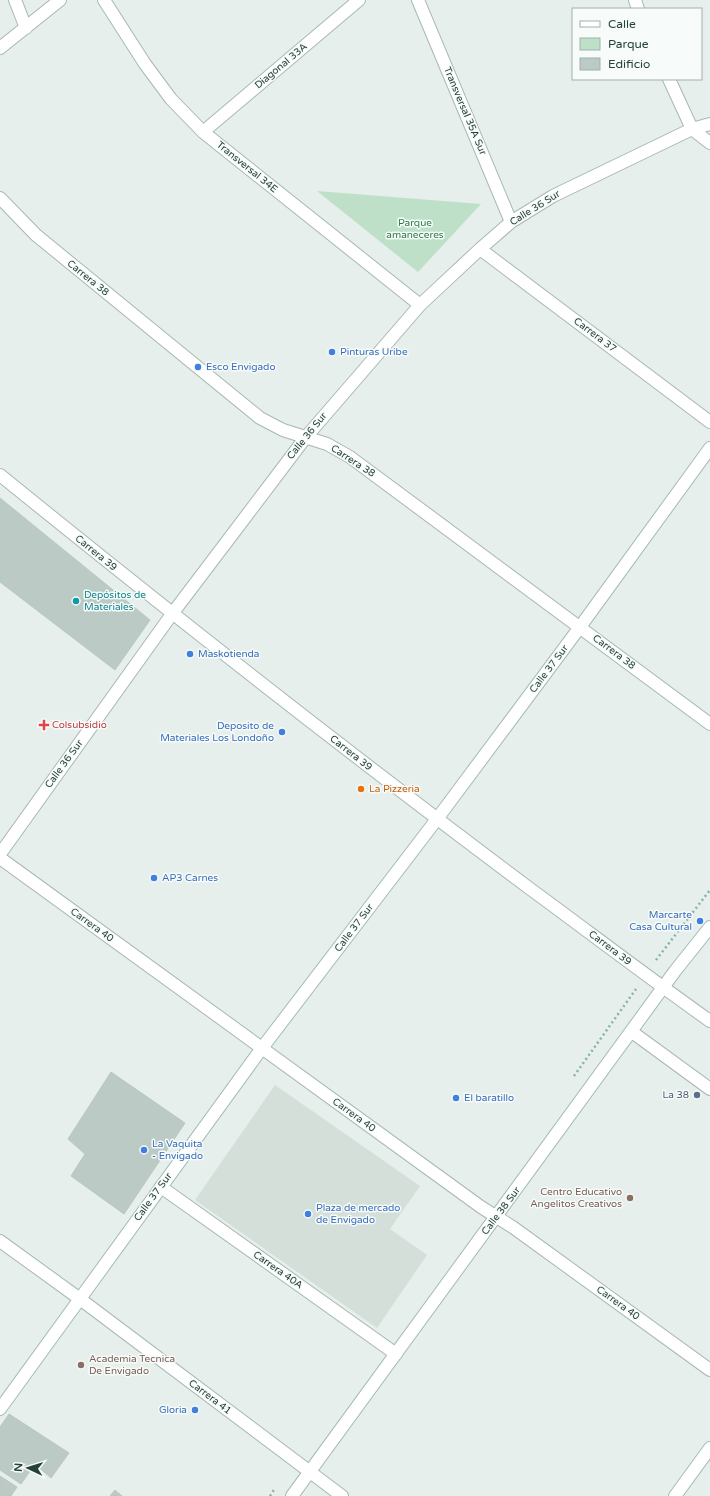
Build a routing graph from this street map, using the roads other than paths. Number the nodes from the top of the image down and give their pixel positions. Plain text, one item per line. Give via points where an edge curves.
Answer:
1 (15, 0) edge
2 (60, 0) edge
3 (104, 0) edge
4 (359, 0) edge
5 (418, 0) edge
6 (26, 28) junction
7 (0, 48) edge
8 (668, 80) edge
9 (710, 124) edge
10 (692, 129) junction
11 (203, 132) junction
12 (710, 142) edge
13 (0, 198) edge
14 (511, 222) junction
15 (480, 249) junction
16 (420, 306) junction
17 (710, 422) edge
18 (306, 437) junction
19 (710, 448) edge
20 (0, 475) edge
21 (172, 614) junction
22 (580, 627) junction
23 (710, 724) edge
24 (437, 819) junction
25 (0, 854) edge
26 (0, 858) edge
27 (710, 927) edge
28 (664, 988) junction
29 (710, 1021) edge
30 (632, 1032) junction
31 (262, 1048) junction
32 (710, 1089) edge
33 (161, 1187) junction
34 (497, 1217) junction
35 (0, 1241) edge
36 (80, 1299) junction
37 (396, 1354) junction
38 (710, 1370) edge
39 (0, 1409) edge
40 (710, 1448) edge
41 (310, 1472) junction
42 (292, 1496) edge
43 (342, 1496) edge
44 (675, 1496) edge

1 - 6 street
2 - 6 street
3 - 11 street, Transversal 34E via 171,100
4 - 11 street, Diagonal 33A
5 - 14 street, Transversal 35A Sur
6 - 7 street
8 - 10 street
9 - 10 street, Calle 36 Sur
10 - 12 street
10 - 14 street, Calle 36 Sur via 553,196
11 - 16 street, Transversal 34E
13 - 18 street, Carrera 38 via 36,235 260,418 283,430
14 - 15 street, Calle 36 Sur
15 - 16 street, Calle 36 Sur
15 - 17 street, Carrera 37
16 - 18 street, Calle 36 Sur
18 - 21 street, Calle 36 Sur
18 - 22 street, Carrera 38 via 327,444 350,457
19 - 22 street, Calle 37 Sur
20 - 21 street, Carrera 39
21 - 24 street, Carrera 39
21 - 25 street, Calle 36 Sur
22 - 23 street, Carrera 38
22 - 24 street, Calle 37 Sur
24 - 28 street, Carrera 39
24 - 31 street, Calle 37 Sur
26 - 31 street, Carrera 40
27 - 28 street, Calle 38 Sur
28 - 29 street, Carrera 39
28 - 30 street, Calle 38 Sur
30 - 32 street
30 - 34 street, Calle 38 Sur
31 - 33 street, Calle 37 Sur
31 - 34 street, Carrera 40
33 - 36 street, Calle 37 Sur
33 - 37 street, Carrera 40A
34 - 37 street, Calle 38 Sur
34 - 38 street, Carrera 40
35 - 36 street, Carrera 41
36 - 39 street, Calle 37 Sur
36 - 41 street, Carrera 41
37 - 41 street, Calle 38 Sur
40 - 44 street
41 - 42 street, Calle 38 Sur
41 - 43 street, Carrera 41

